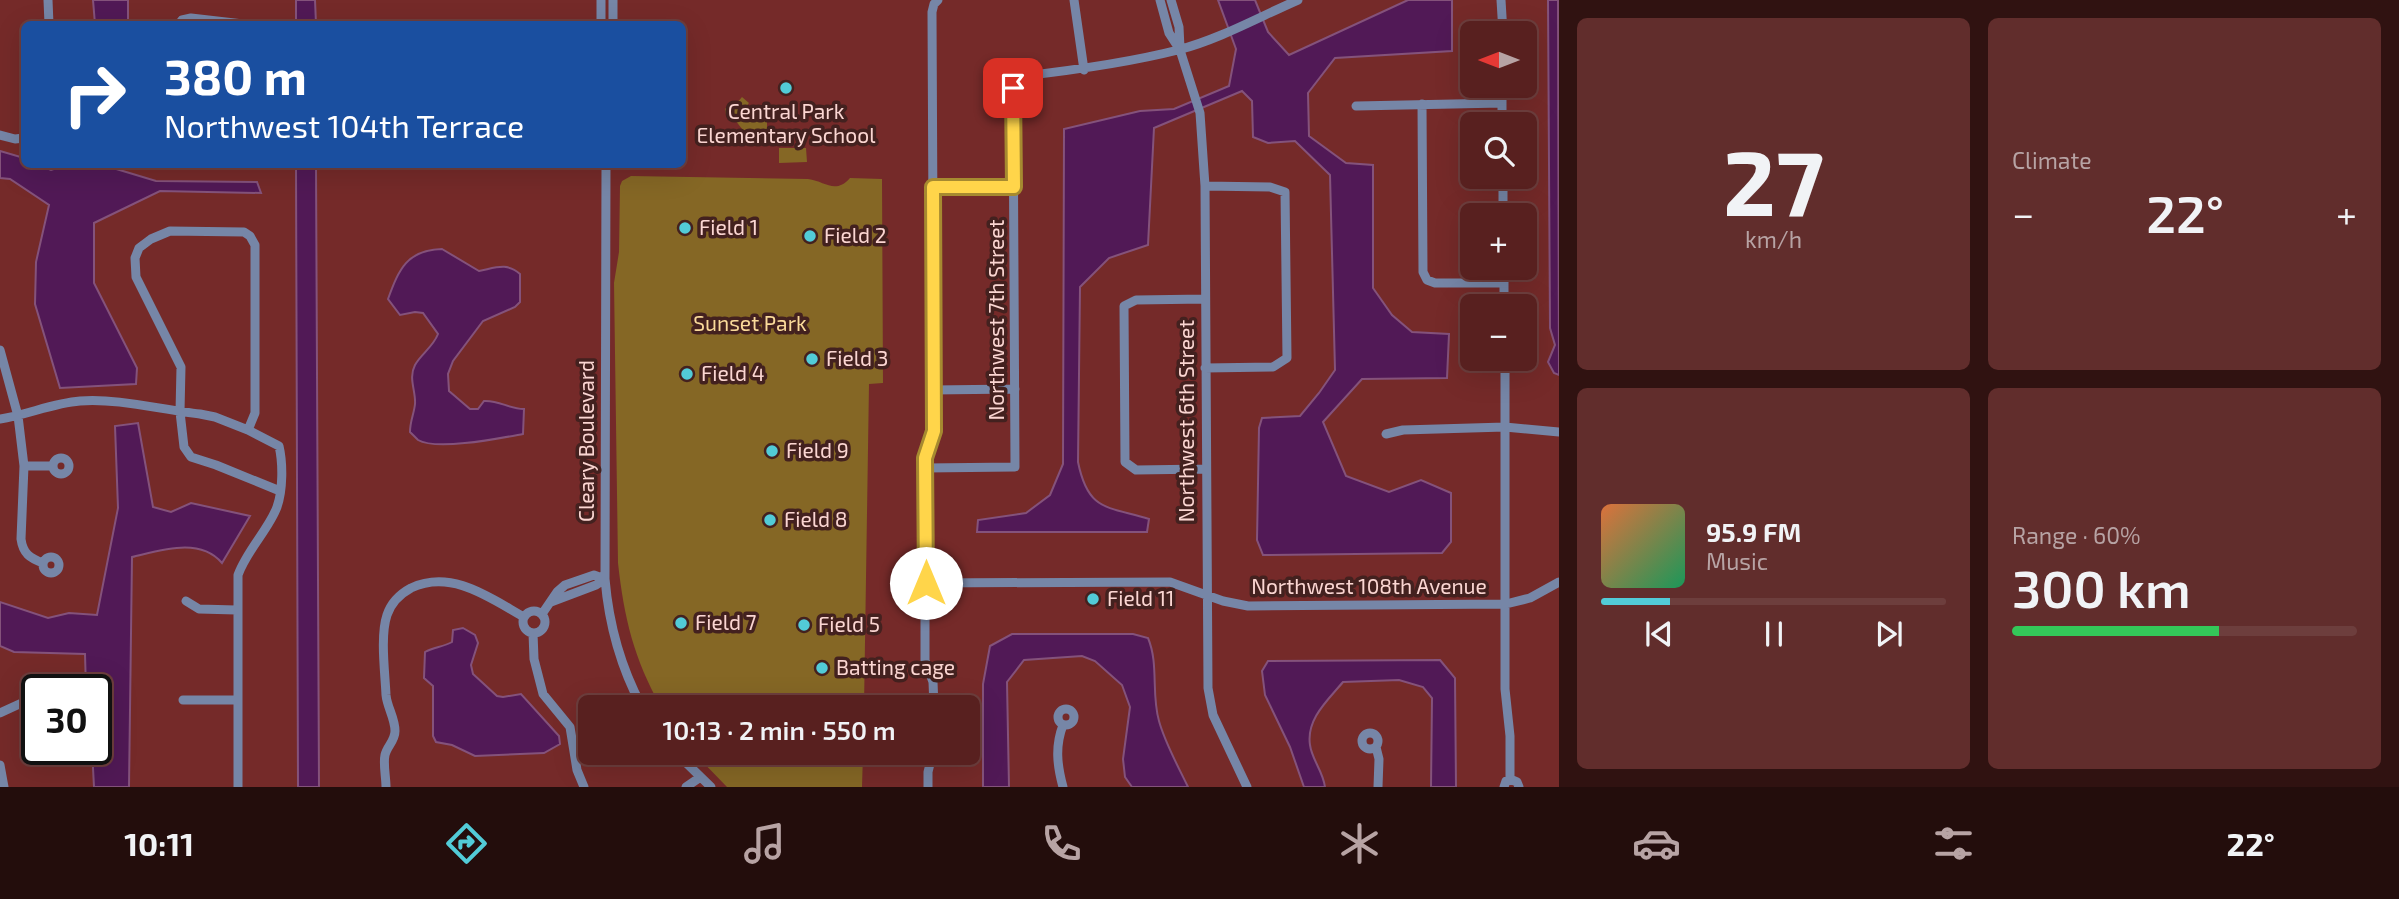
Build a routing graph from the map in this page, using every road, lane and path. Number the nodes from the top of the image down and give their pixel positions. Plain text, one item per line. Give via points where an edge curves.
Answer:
1 (48, 0) edge
2 (601, 0) edge
3 (612, 0) edge
4 (1074, 0) edge
5 (1160, 0) edge
6 (1171, 0) edge
7 (1298, 0) edge
8 (1501, 0) edge
9 (936, 2) edge
10 (49, 21) edge
11 (184, 21) edge
12 (217, 21) edge
13 (601, 21) edge
14 (613, 21) edge
15 (1502, 21) edge
16 (1180, 50) junction
17 (1084, 70) junction
18 (1502, 98) edge
19 (1502, 103) junction
20 (1422, 104) junction
21 (1356, 106) dead end
22 (1502, 112) edge
23 (0, 135) edge
24 (21, 138) edge
25 (607, 168) edge
26 (1205, 186) junction
27 (933, 187) junction
28 (1014, 187) junction
29 (1504, 283) joint
30 (1504, 294) edge
31 (1205, 299) junction
32 (0, 350) edge
33 (1205, 368) junction
34 (1505, 371) edge
35 (1015, 389) junction
36 (933, 390) junction
37 (180, 412) junction
38 (18, 416) junction
39 (0, 419) edge
40 (1505, 428) junction
41 (248, 430) junction
42 (1559, 432) edge
43 (1386, 435) dead end
44 (24, 466) junction
45 (53, 466) dead end
46 (925, 468) junction
47 (1205, 470) junction
48 (280, 491) junction
49 (44, 563) dead end
50 (605, 579) junction
51 (1559, 582) edge
52 (926, 583) junction
53 (1205, 594) junction
54 (186, 601) dead end
55 (1506, 604) junction
56 (236, 610) junction
57 (542, 614) junction
58 (524, 617) junction
59 (533, 633) junction
60 (637, 695) edge
61 (934, 695) edge
62 (237, 700) junction
63 (183, 701) dead end
64 (21, 703) edge
65 (0, 713) edge
66 (1063, 725) dead end
67 (1376, 747) dead end
68 (0, 765) edge
69 (687, 765) edge
70 (930, 765) edge
71 (702, 782) edge
72 (1507, 783) edge
73 (4, 787) edge
74 (238, 787) edge
75 (386, 787) edge
76 (584, 787) edge
77 (686, 787) edge
78 (711, 787) edge
79 (928, 787) edge
80 (1063, 787) edge
81 (1247, 787) edge
82 (1378, 787) edge
83 (1519, 787) edge

1 - 10 street
2 - 13 street
3 - 14 street
4 - 17 street
5 - 16 street, Northwest 6th Street
6 - 16 street, Northwest 6th Street
7 - 16 street
8 - 15 street
9 - 27 street via 932,12
11 - 12 street
16 - 17 street
16 - 26 street, Northwest 6th Street via 1200,113
17 - 28 street, Northwest 7th Street via 1023,76 1013,88
18 - 19 street
19 - 20 street
19 - 22 street
20 - 21 street
20 - 29 street via 1423,272 1435,283
23 - 24 street
25 - 50 street, Cleary Boulevard
26 - 31 street, Northwest 6th Street
26 - 33 street via 1270,187 1285,192 1287,358 1272,367
27 - 28 street
27 - 36 street
28 - 35 street, Northwest 7th Street
29 - 30 street
31 - 33 street, Northwest 6th Street
31 - 47 street via 1136,300 1124,306 1125,463 1136,470
32 - 38 street
33 - 47 street, Northwest 6th Street
34 - 40 street
35 - 36 street
35 - 46 street, Northwest 7th Street via 1015,467
36 - 46 street via 934,431
37 - 38 street via 84,401
37 - 41 street via 215,417
37 - 41 street via 181,366 136,277 135,258 139,248 170,231 244,232 255,245 255,414
37 - 48 street via 184,447 191,457
38 - 39 street
38 - 44 street
40 - 42 street
40 - 43 street via 1403,430
40 - 55 street
41 - 48 street via 279,446
44 - 45 street
44 - 49 street via 22,549 31,559
46 - 52 street
47 - 53 street, Northwest 6th Street
48 - 56 street via 276,508 243,561
50 - 57 street via 594,575 565,585
50 - 60 street, Cleary Boulevard via 617,650
51 - 55 street, Northwest 108th Avenue via 1531,598
52 - 53 street, Northwest 108th Avenue via 1170,582
52 - 61 street via 925,660
53 - 55 street, Northwest 108th Avenue via 1248,606
53 - 81 street, Northwest 6th Street via 1213,715
54 - 56 street via 199,609
55 - 72 street
56 - 62 street
57 - 58 street via 533,611
57 - 59 street via 544,626
58 - 59 street via 524,626
58 - 75 street via 450,581 418,585 392,603 384,626 386,699 395,733 385,755
59 - 76 street via 543,694 569,727
62 - 63 street
62 - 74 street
64 - 65 street
66 - 80 street via 1057,767
67 - 82 street
68 - 73 street
69 - 71 street
70 - 79 street
71 - 77 street
71 - 78 street
72 - 83 street via 1515,780

